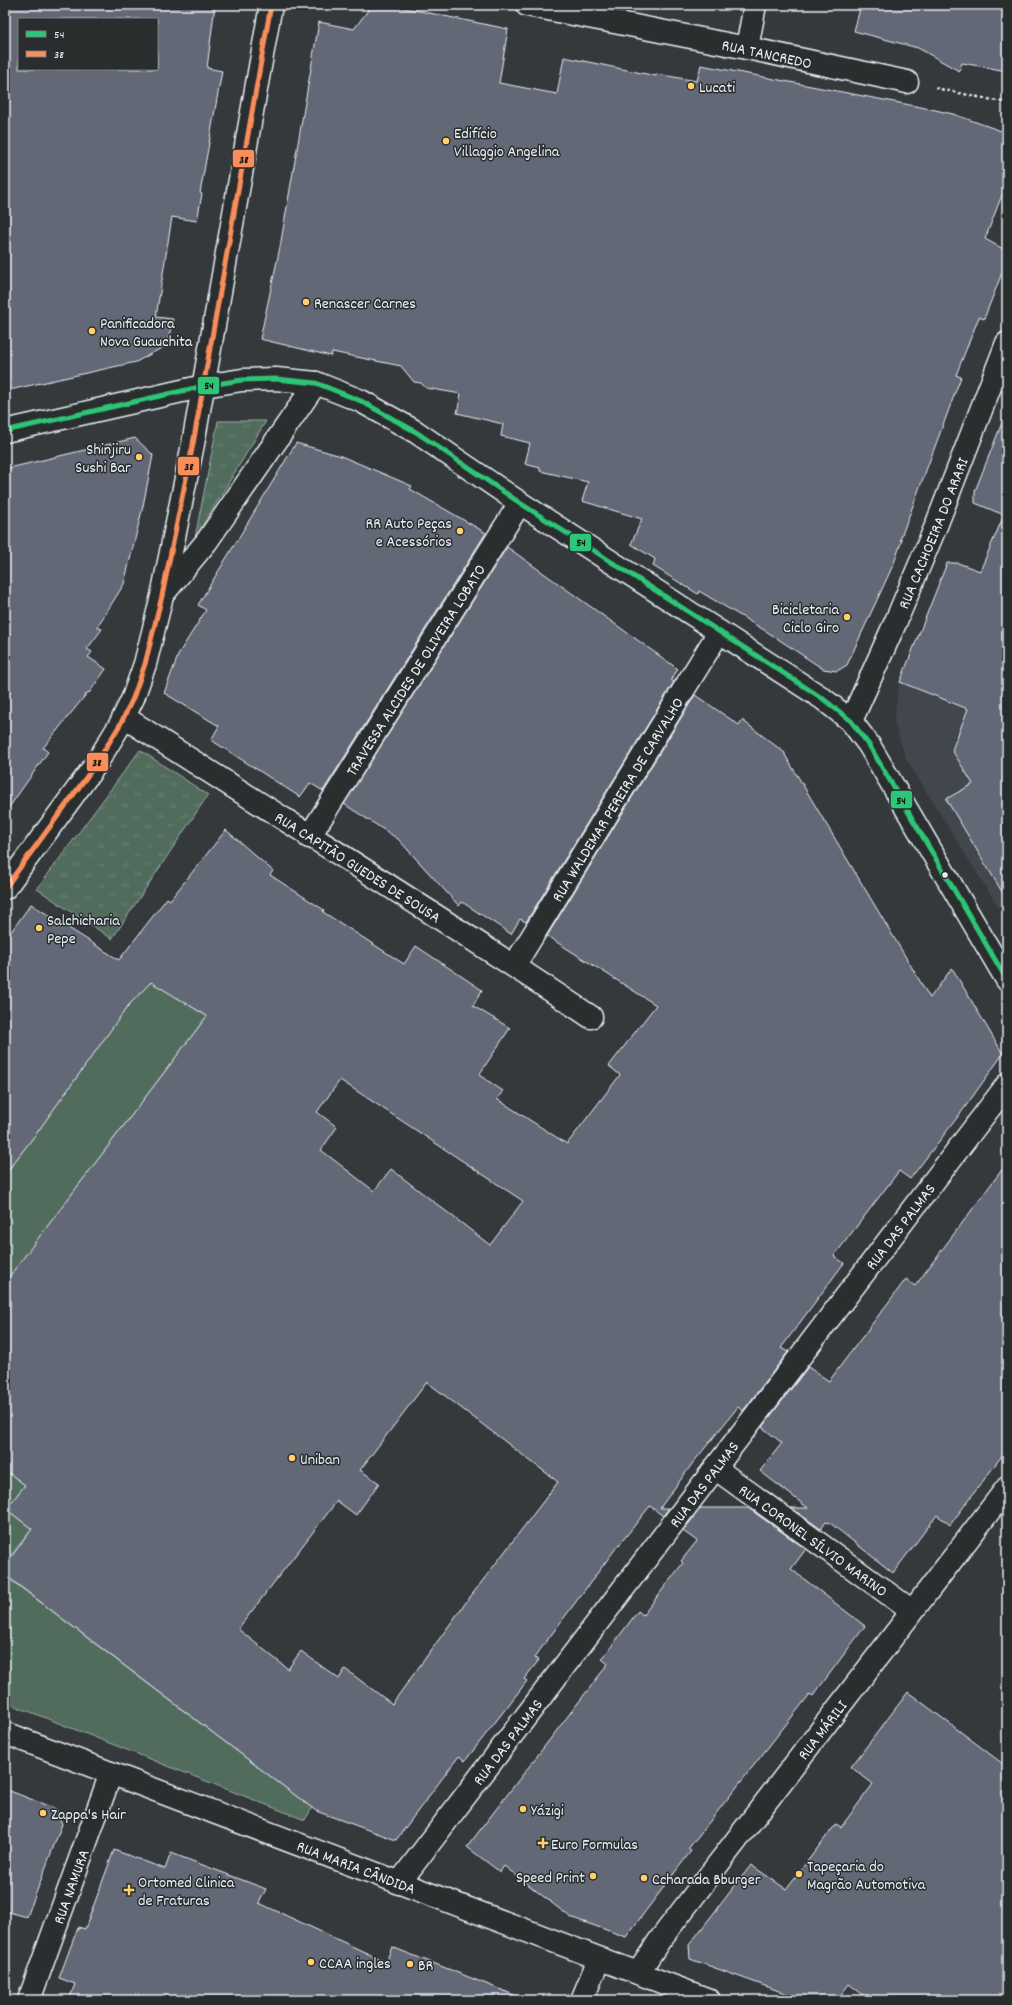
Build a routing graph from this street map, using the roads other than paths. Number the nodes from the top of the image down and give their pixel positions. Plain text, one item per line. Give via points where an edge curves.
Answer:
1 (271, 5) edge
2 (527, 5) edge
3 (755, 5) edge
4 (747, 48) junction
5 (907, 82) road end
6 (1007, 343) edge
7 (316, 383) junction
8 (204, 386) junction
9 (5, 431) edge
10 (520, 503) junction
11 (162, 596) junction
12 (719, 632) junction
13 (124, 717) junction
14 (851, 721) junction
15 (309, 837) junction
16 (5, 888) edge
17 (514, 966) junction
18 (1007, 980) edge
19 (591, 1017) dead end
20 (1007, 1085) edge
21 (715, 1468) junction
22 (1007, 1488) edge
23 (912, 1611) junction
24 (5, 1733) edge
25 (111, 1773) junction
26 (399, 1883) junction
27 (599, 1959) junction
28 (638, 1973) junction
29 (29, 2000) edge
30 (582, 2000) edge
31 (709, 2000) edge

1 - 8 street
2 - 4 street, RUA TANCREDO
3 - 4 street
4 - 5 street, RUA TANCREDO
6 - 14 street, RUA CACHOEIRA DO ARARI via 936,526
7 - 8 street via 276,379 242,380
7 - 10 street via 362,401 416,432
7 - 11 street via 208,541
8 - 9 street
8 - 11 street
10 - 12 street
10 - 15 street, TRAVESSA ALCIDES DE OLIVEIRA LOBATO
11 - 13 street via 145,664
12 - 14 street via 822,698
12 - 17 street, RUA WALDEMAR PEREIRA DE CARVALHO
13 - 15 street, RUA CAPITÃO GUEDES DE SOUSA
13 - 16 street via 96,764
14 - 18 street via 869,745
15 - 17 street, RUA CAPITÃO GUEDES DE SOUSA
17 - 19 street, RUA CAPITÃO GUEDES DE SOUSA
20 - 21 street, RUA DAS PALMAS
21 - 23 street, RUA CORONEL SÍLVIO MARINO
21 - 26 street, RUA DAS PALMAS
22 - 23 street, RUA MÁRILI
23 - 28 street, RUA MÁRILI via 659,1941
24 - 25 street, RUA MARIA CÂNDIDA
25 - 26 street, RUA MARIA CÂNDIDA
25 - 29 street, RUA NAMURA
26 - 27 street, RUA MARIA CÂNDIDA
27 - 28 street, RUA MARIA CÂNDIDA
27 - 30 street
28 - 31 street, RUA MARIA CÂNDIDA

